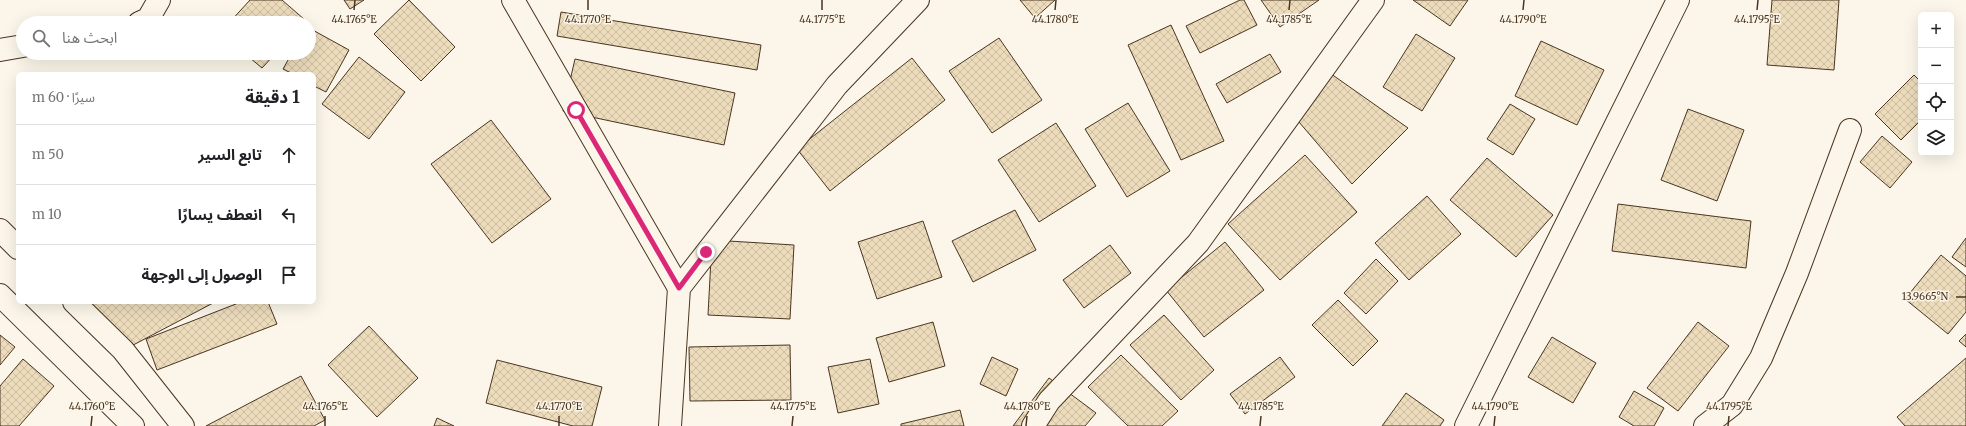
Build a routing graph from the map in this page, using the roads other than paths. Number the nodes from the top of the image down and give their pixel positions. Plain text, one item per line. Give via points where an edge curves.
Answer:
1 (159, 0) edge
2 (513, 0) edge
3 (918, 0) edge
4 (1373, 0) edge
5 (1678, 0) edge
6 (150, 16) edge
7 (16, 47) edge
8 (0, 50) edge
9 (1850, 130) dead end
10 (0, 230) edge
11 (16, 246) edge
12 (679, 288) junction
13 (0, 295) edge
14 (76, 304) edge
15 (133, 426) edge
16 (183, 426) edge
17 (670, 426) edge
18 (1033, 426) edge
19 (1466, 426) edge
20 (1705, 426) edge

1 - 6 street
2 - 12 street
3 - 12 street via 837,85
4 - 18 street via 1198,243 1049,401
5 - 19 street
7 - 8 street
9 - 20 street via 1797,274 1761,358 1732,406
10 - 11 street
12 - 17 street
13 - 15 street
14 - 16 street via 123,350

